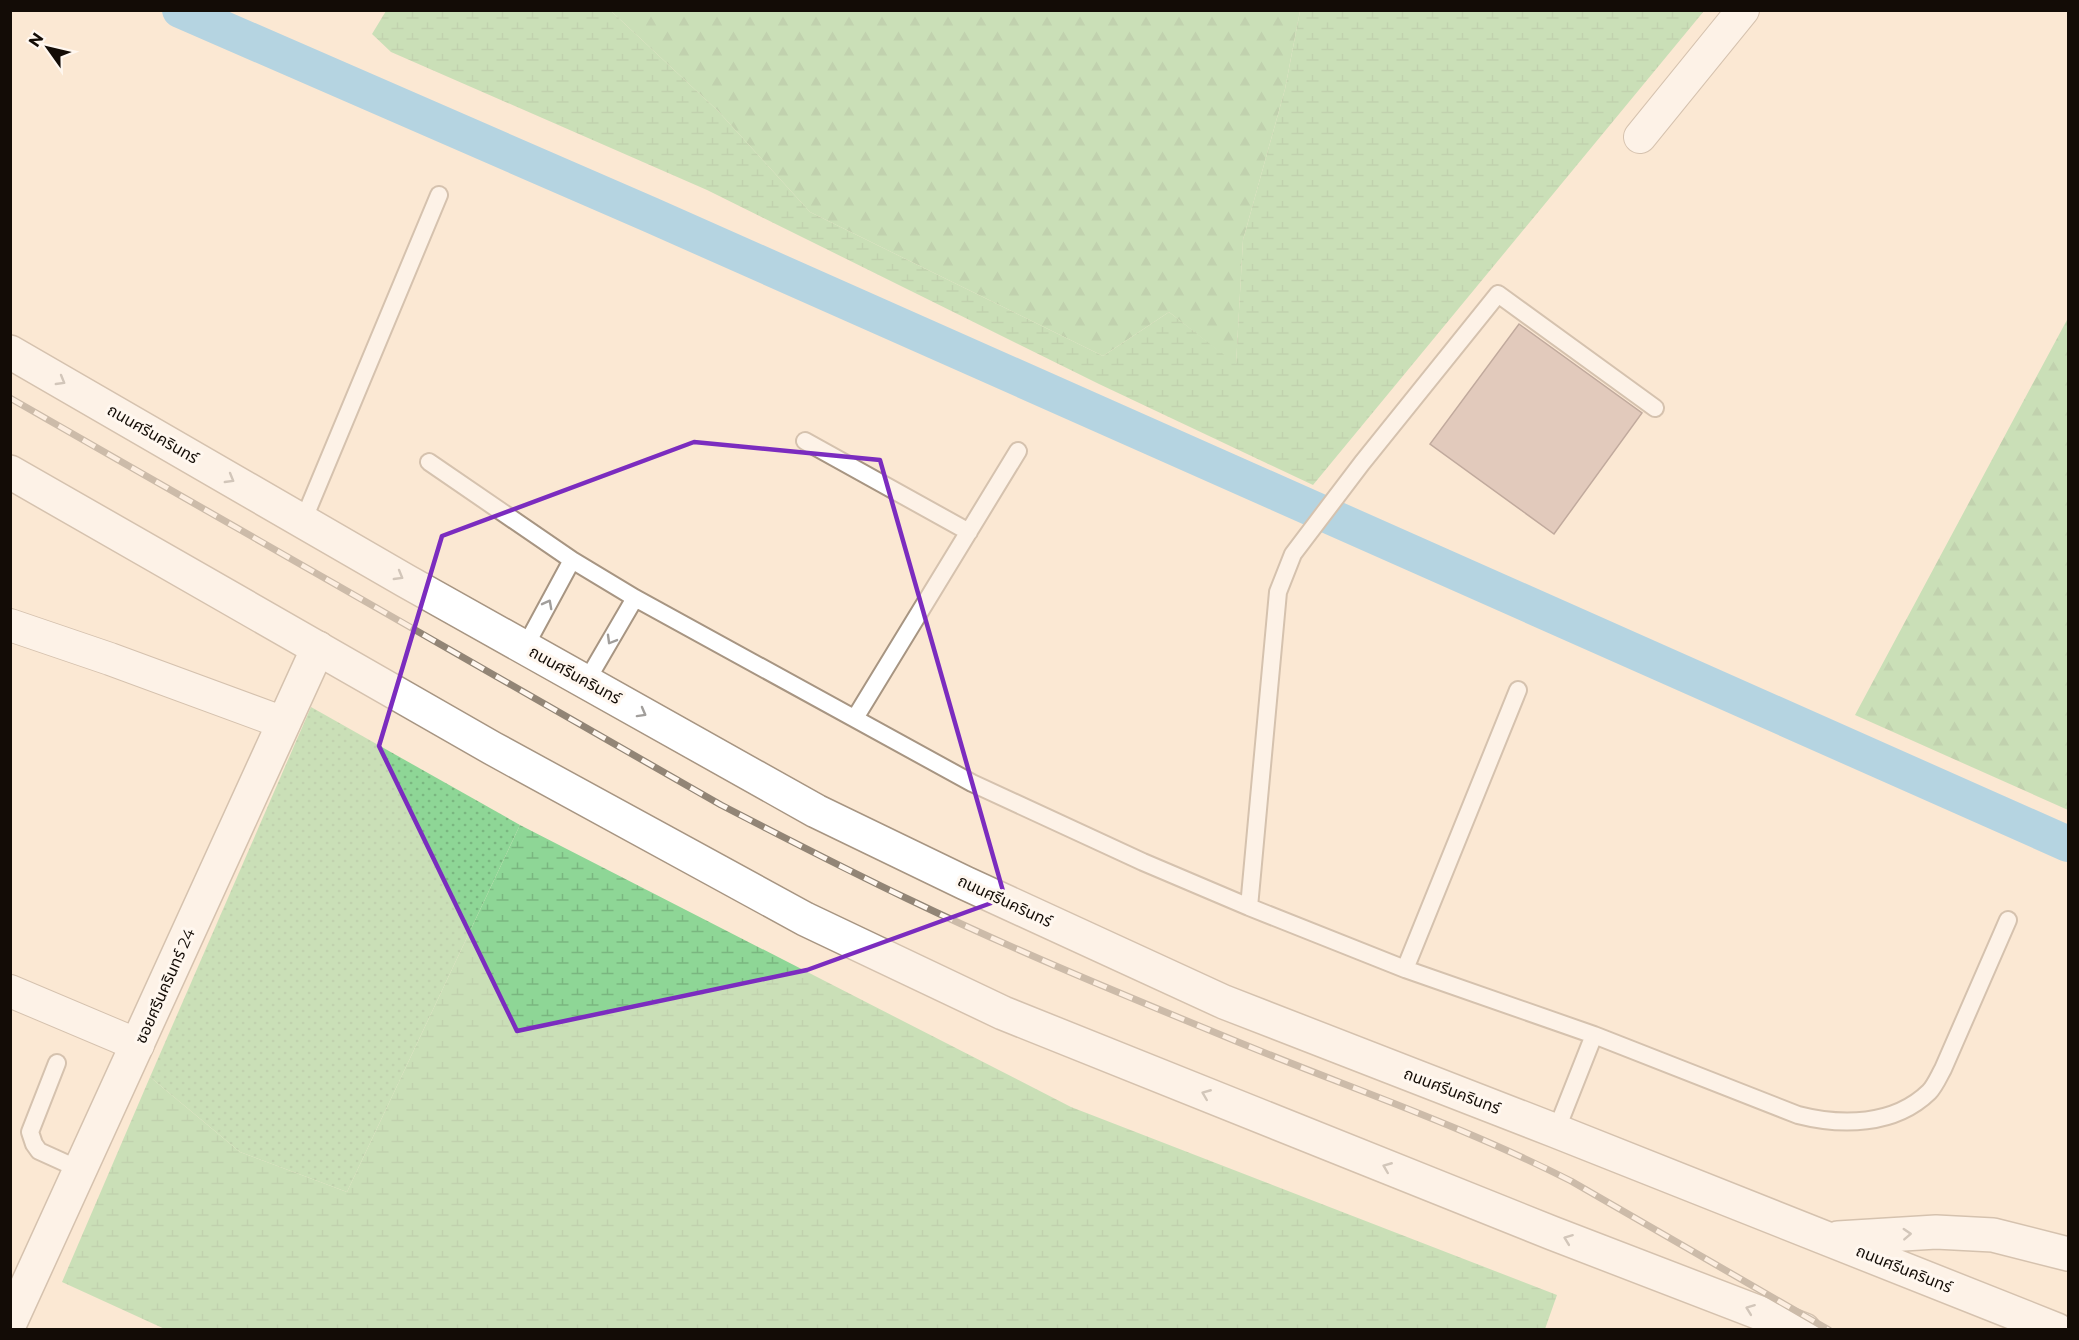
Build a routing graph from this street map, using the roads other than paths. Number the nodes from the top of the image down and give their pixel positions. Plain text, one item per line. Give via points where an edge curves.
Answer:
1 (1743, 10) edge
2 (1640, 137) dead end
3 (439, 195) dead end
4 (10, 352) edge
5 (1655, 408) dead end
6 (805, 441) dead end
7 (1018, 451) dead end
8 (429, 462) dead end
9 (10, 472) edge
10 (303, 521) junction
11 (969, 531) junction
12 (572, 560) junction
13 (635, 598) junction
14 (10, 625) edge
15 (525, 647) junction
16 (318, 648) junction
17 (586, 682) junction
18 (1518, 690) dead end
19 (855, 718) junction
20 (284, 723) junction
21 (1249, 907) junction
22 (2008, 920) dead end
23 (1405, 969) junction
24 (10, 991) edge
25 (1594, 1035) junction
26 (138, 1045) junction
27 (57, 1063) dead end
28 (1556, 1131) junction
29 (81, 1170) junction
30 (1828, 1239) junction
31 (2068, 1254) edge
32 (10, 1323) edge
33 (1802, 1329) edge
34 (2057, 1329) edge

1 - 2 street
3 - 10 lane
4 -> 10 main road, ถนนศรีนครินทร์
5 - 21 lane via 1498,294 1293,554 1278,592
6 - 11 lane
7 - 11 lane
8 - 12 lane
9 - 16 main road
10 -> 15 main road, ถนนศรีนครินทร์
11 - 19 lane
12 - 13 lane
15 -> 12 lane
13 -> 17 lane
13 - 19 lane
14 - 20 street
15 - 17 main road, ถนนศรีนครินทร์
16 - 20 main road, ซอยศรีนครินทร์ 24
33 -> 16 main road via 1003,1013 805,919
17 -> 28 main road, ถนนศรีนครินทร์ via 816,811 986,893 1224,1002
18 - 23 lane
19 - 21 lane via 972,783
20 - 26 main road, ซอยศรีนครินทร์ 24
21 - 23 lane
22 - 25 lane via 1931,1091 1898,1113 1882,1118 1824,1121 1798,1115
23 - 25 lane
24 - 26 street
25 - 28 lane
26 - 29 main road, ซอยศรีนครินทร์ 24
27 - 29 lane via 30,1132 39,1151
28 - 30 main road, ถนนศรีนครินทร์
29 - 32 main road, ซอยศรีนครินทร์ 24
30 -> 31 main road via 1936,1232 1993,1235
30 - 34 main road, ถนนศรีนครินทร์

